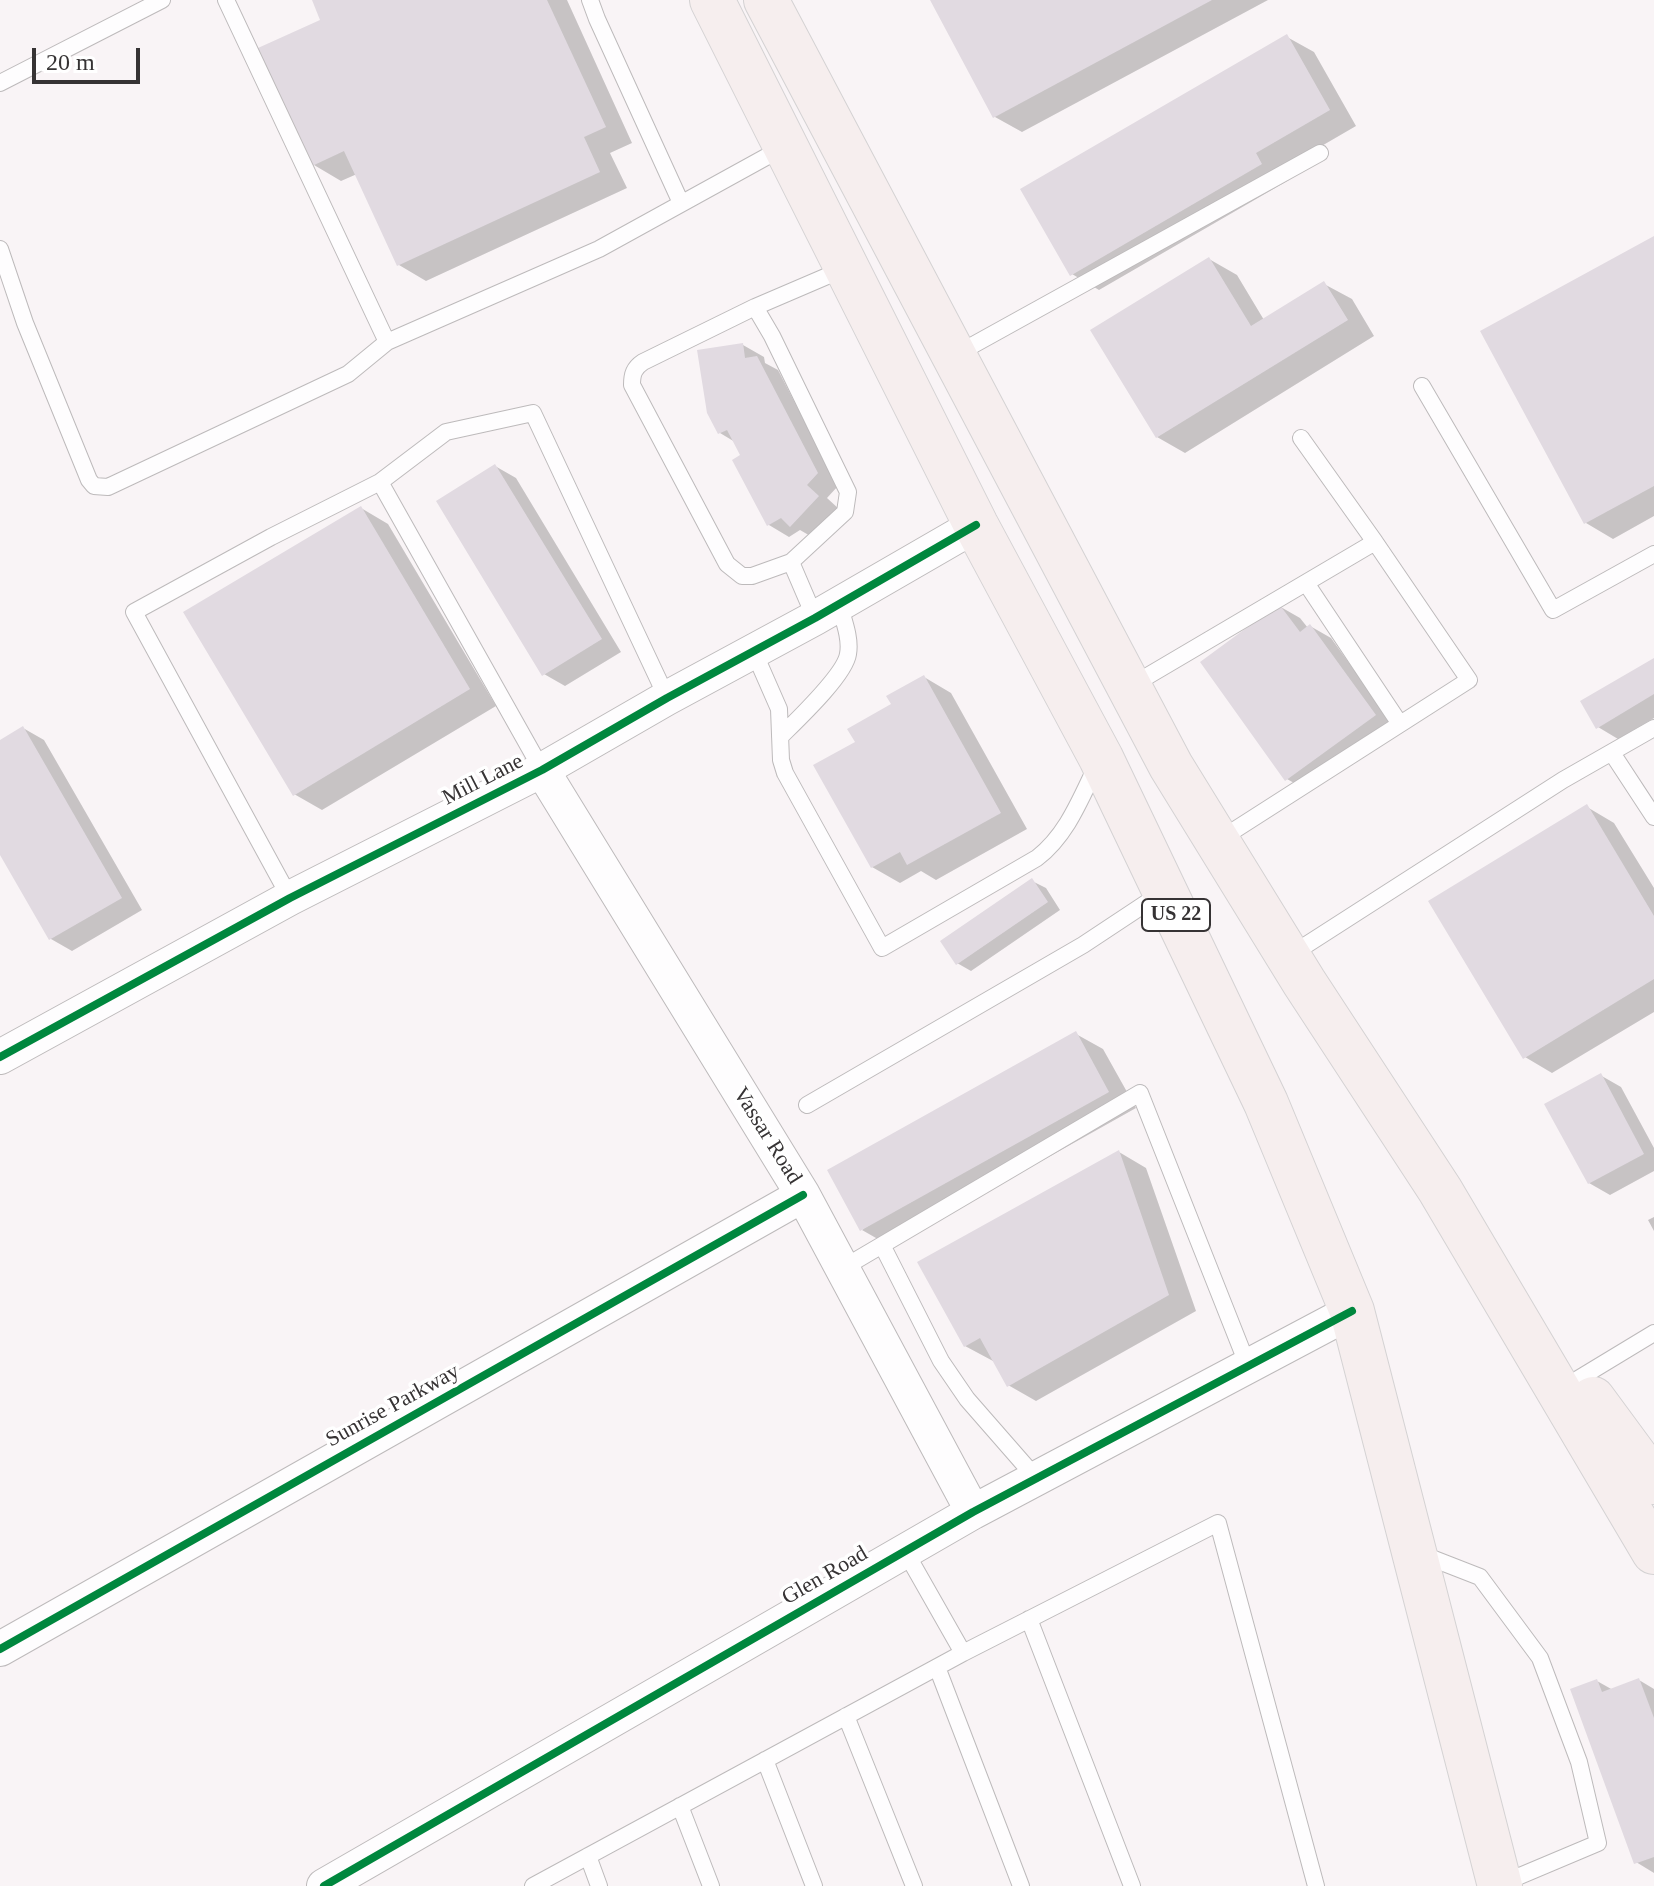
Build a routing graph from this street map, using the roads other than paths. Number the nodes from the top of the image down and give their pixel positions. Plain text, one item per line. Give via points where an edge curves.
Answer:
1 (162, 0) edge
2 (226, 0) edge
3 (590, 0) edge
4 (712, 0) edge
5 (766, 0) edge
6 (0, 83) edge
7 (786, 146) junction
8 (1320, 153) dead end
9 (681, 203) junction
10 (0, 249) edge
11 (847, 268) junction
12 (755, 307) junction
13 (387, 342) junction
14 (953, 356) junction
15 (1422, 386) dead end
16 (1301, 438) dead end
17 (380, 482) junction
18 (976, 525) junction
19 (1375, 542) junction
20 (1654, 554) edge
21 (791, 562) junction
22 (1306, 583) junction
23 (827, 611) junction
24 (754, 652) junction
25 (1129, 687) junction
26 (667, 698) junction
27 (1400, 724) junction
28 (1654, 728) edge
29 (780, 737) junction
30 (1612, 753) junction
31 (1101, 758) junction
32 (542, 770) junction
33 (1654, 817) edge
34 (1217, 841) junction
35 (1164, 892) junction
36 (290, 898) junction
37 (1288, 956) junction
38 (0, 1057) edge
39 (807, 1105) dead end
40 (1440, 1190) junction
41 (803, 1195) junction
42 (882, 1245) junction
43 (843, 1268) junction
44 (1352, 1311) junction
45 (1654, 1333) edge
46 (1248, 1366) junction
47 (1578, 1379) junction
48 (1036, 1478) junction
49 (1654, 1482) edge
50 (973, 1512) junction
51 (905, 1551) junction
52 (1414, 1551) junction
53 (1654, 1552) edge
54 (1029, 1619) junction
55 (0, 1649) edge
56 (963, 1653) junction
57 (937, 1667) junction
58 (846, 1716) junction
59 (765, 1760) junction
60 (680, 1806) junction
61 (588, 1856) junction
62 (324, 1886) edge
63 (533, 1886) edge
64 (599, 1886) edge
65 (711, 1886) edge
66 (814, 1886) edge
67 (914, 1886) edge
68 (1021, 1886) edge
69 (1132, 1886) edge
70 (1316, 1886) edge
71 (1500, 1886) edge

1 - 6 lane
2 - 13 lane
3 - 9 lane
4 - 7 highway, US 22
5 - 14 highway
7 - 9 lane
7 - 11 highway, US 22
8 - 14 lane
9 - 13 lane via 599,249
10 - 13 lane via 25,323 94,486 118,483 348,374
11 - 12 lane
11 - 18 highway, US 22
12 - 21 lane via 848,492 845,512
12 - 21 lane via 635,367 632,385 727,564 742,576 752,576
14 - 25 highway
15 - 20 lane via 1553,610
16 - 19 lane
17 - 26 lane via 446,432 533,413
17 - 32 lane
17 - 36 lane via 134,612
18 - 23 street, Mill Lane
18 - 31 highway, US 22
19 - 22 lane
19 - 27 lane via 1469,680
21 - 23 lane
22 - 25 lane
22 - 27 lane
23 - 24 street, Mill Lane
23 - 29 lane via 849,645 848,658
24 - 26 street, Mill Lane
24 - 29 lane via 779,709
25 - 34 highway
26 - 32 street, Mill Lane
27 - 34 lane
28 - 30 lane
29 - 31 lane via 785,773 882,948 1049,849
30 - 33 lane
30 - 37 lane
31 - 35 highway, US 22
32 - 36 street, Mill Lane
32 - 41 street, Vassar Road
34 - 37 highway
35 - 39 lane via 1083,945
35 - 44 highway, US 22 via 1266,1103
36 - 38 street, Mill Lane
37 - 40 highway
40 - 47 highway
40 - 53 highway
41 - 43 street, Vassar Road
41 - 55 street, Sunrise Parkway
42 - 43 lane
42 - 46 lane via 1140,1093
42 - 48 lane via 941,1361
43 - 50 street, Vassar Road
44 - 46 street, Glen Road
44 - 52 highway, US 22
45 - 47 lane
46 - 48 street, Glen Road
47 - 49 highway
48 - 50 street, Glen Road
50 - 51 street, Glen Road
51 - 56 lane
51 - 62 street, Glen Road
52 - 71 highway, US 22
52 - 71 lane via 1480,1577 1540,1658 1579,1762 1598,1843
54 - 56 lane
54 - 69 lane
54 - 70 lane via 1218,1523
56 - 57 lane
57 - 58 lane
57 - 68 lane
58 - 59 lane
58 - 67 lane
59 - 60 lane
59 - 66 lane
60 - 61 lane
60 - 65 lane
61 - 63 lane
61 - 64 lane

